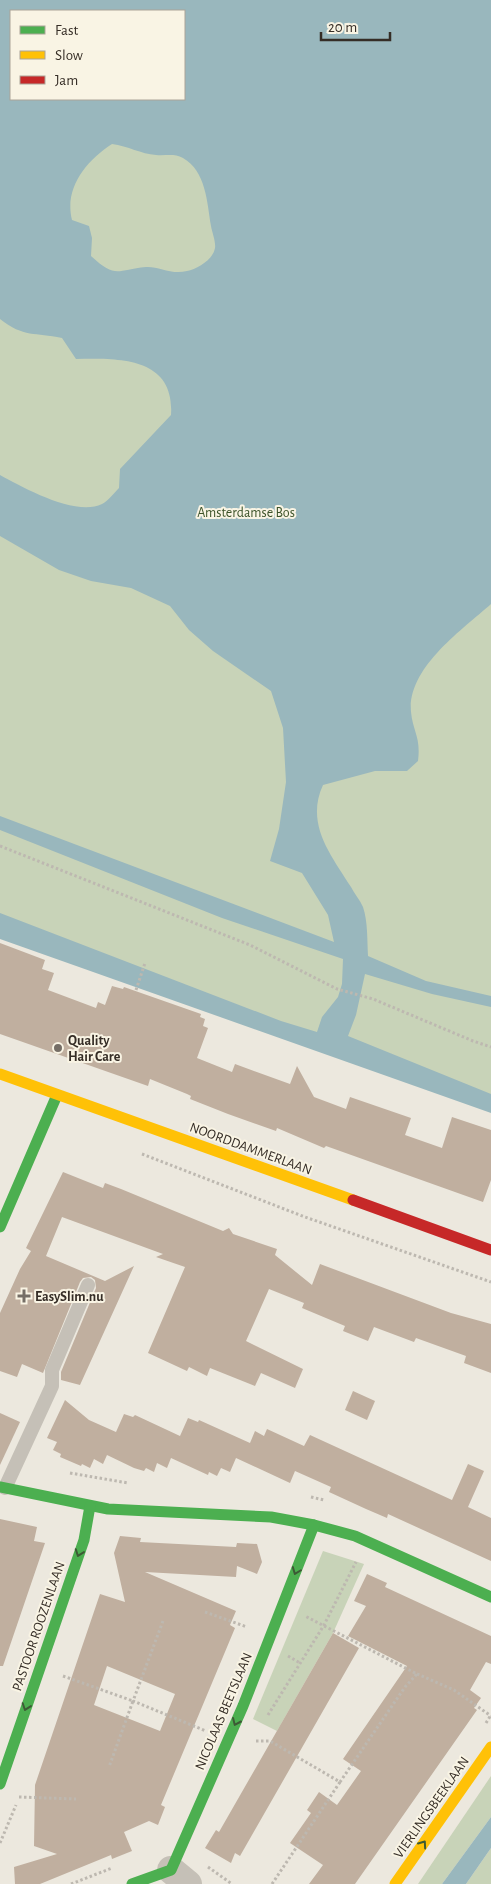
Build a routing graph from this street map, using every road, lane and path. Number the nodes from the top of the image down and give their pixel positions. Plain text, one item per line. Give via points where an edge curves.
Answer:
1 (0, 846) edge
2 (145, 964) dead end
3 (136, 990) dead end
4 (491, 1047) edge
5 (0, 1074) edge
6 (57, 1095) junction
7 (137, 1152) dead end
8 (0, 1228) edge
9 (491, 1250) edge
10 (491, 1282) edge
11 (88, 1285) dead end
12 (3, 1488) edge
13 (90, 1506) junction
14 (314, 1525) junction
15 (366, 1541) junction
16 (491, 1597) edge
17 (283, 1605) junction
18 (205, 1612) dead end
19 (163, 1621) dead end
20 (324, 1626) junction
21 (271, 1636) junction
22 (39, 1667) junction
23 (417, 1674) junction
24 (133, 1701) junction
25 (491, 1716) edge
26 (266, 1718) dead end
27 (257, 1733) dead end
28 (228, 1740) junction
29 (491, 1746) edge
30 (109, 1767) dead end
31 (340, 1782) junction
32 (0, 1784) edge
33 (9, 1797) dead end
34 (76, 1799) dead end
35 (179, 1877) edge
36 (132, 1884) edge
37 (272, 1884) edge
38 (395, 1884) edge

1 - 4 path via 250,945 337,989 372,999
2 - 3 path
5 - 6 street, NOORDDAMMERLAAN
6 - 8 street
6 - 9 street, NOORDDAMMERLAAN
7 - 10 path via 305,1217
11 - 12 lane via 52,1370 52,1386
12 - 13 street
13 - 14 street via 271,1517
13 -> 22 street, PASTOOR ROOZENLAAN via 84,1540
14 - 15 street
14 -> 17 street, NICOLAAS BEETSLAAN
15 - 16 street
15 - 20 path
17 - 20 path
17 - 21 street, NICOLAAS BEETSLAAN
18 - 21 path
19 - 24 path
20 - 23 path
20 - 26 path
21 -> 28 street, NICOLAAS BEETSLAAN
22 - 24 path
22 -> 32 street, PASTOOR ROOZENLAAN
23 - 25 path via 454,1690
23 - 31 path
24 - 28 path
24 - 30 path
27 - 31 path via 252,1741 270,1741
28 - 35 street, NICOLAAS BEETSLAAN
38 -> 29 street, VIERLINGSBEEKLAAN
31 - 37 path
33 - 34 path
35 - 36 street, NICOLAAS BEETSLAAN

